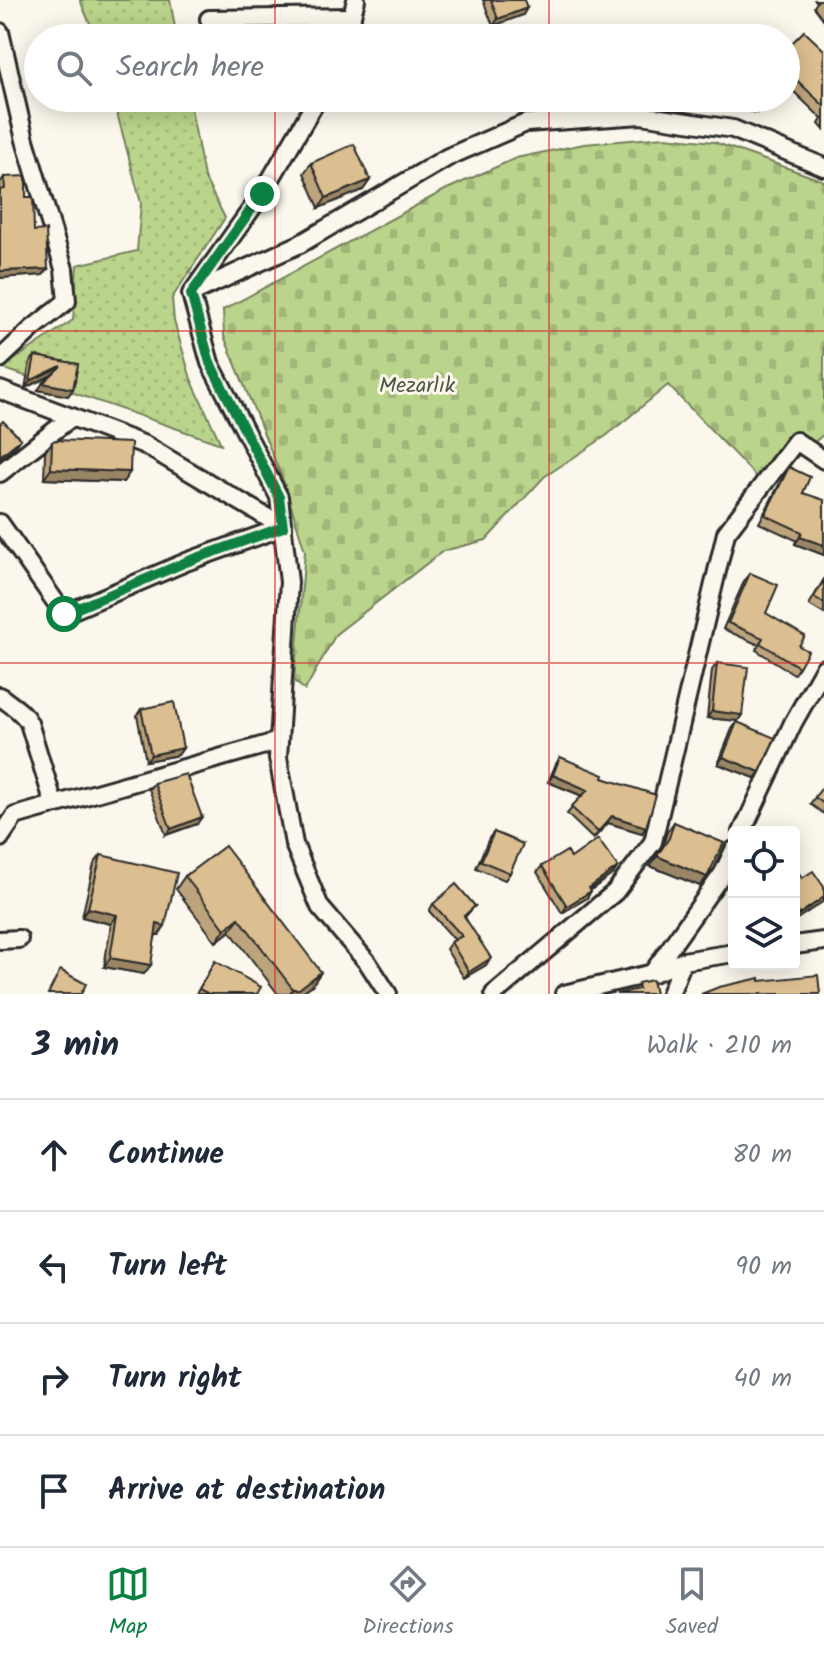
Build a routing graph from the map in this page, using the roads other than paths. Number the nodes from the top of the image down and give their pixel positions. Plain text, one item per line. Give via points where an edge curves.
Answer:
1 (356, 0) edge
2 (352, 17) junction
3 (209, 19) dead end
4 (350, 24) edge
5 (0, 32) edge
6 (310, 112) edge
7 (824, 167) edge
8 (191, 294) junction
9 (0, 359) edge
10 (0, 390) edge
11 (72, 417) junction
12 (824, 460) edge
13 (0, 473) edge
14 (0, 523) edge
15 (283, 527) junction
16 (824, 668) edge
17 (0, 696) edge
18 (279, 741) junction
19 (54, 804) junction
20 (745, 826) edge
21 (0, 838) edge
22 (728, 863) edge
23 (19, 939) dead end
24 (0, 940) edge
25 (824, 941) edge
26 (800, 944) edge
27 (728, 954) edge
28 (683, 961) junction
29 (653, 973) junction
30 (388, 994) edge
31 (494, 994) edge
32 (564, 994) edge
33 (670, 994) edge

1 - 2 street
2 - 3 street
2 - 4 street
5 - 9 street via 25,140 64,269 67,301
6 - 8 street via 262,194
7 - 8 street via 733,129 641,115 526,123 448,157 300,244
8 - 15 street via 210,363 279,497
10 - 11 street
11 - 13 street
11 - 15 street via 145,445
12 - 31 street via 796,441 726,533 653,842 615,892
14 - 15 street via 64,614
15 - 18 street via 289,582
16 - 20 street
17 - 19 street via 29,723
18 - 19 street
18 - 30 street via 294,844 320,907
19 - 21 street via 15,816
22 - 29 street
23 - 24 street
25 - 26 street
27 - 28 street
28 - 29 street
28 - 33 street
29 - 32 street

